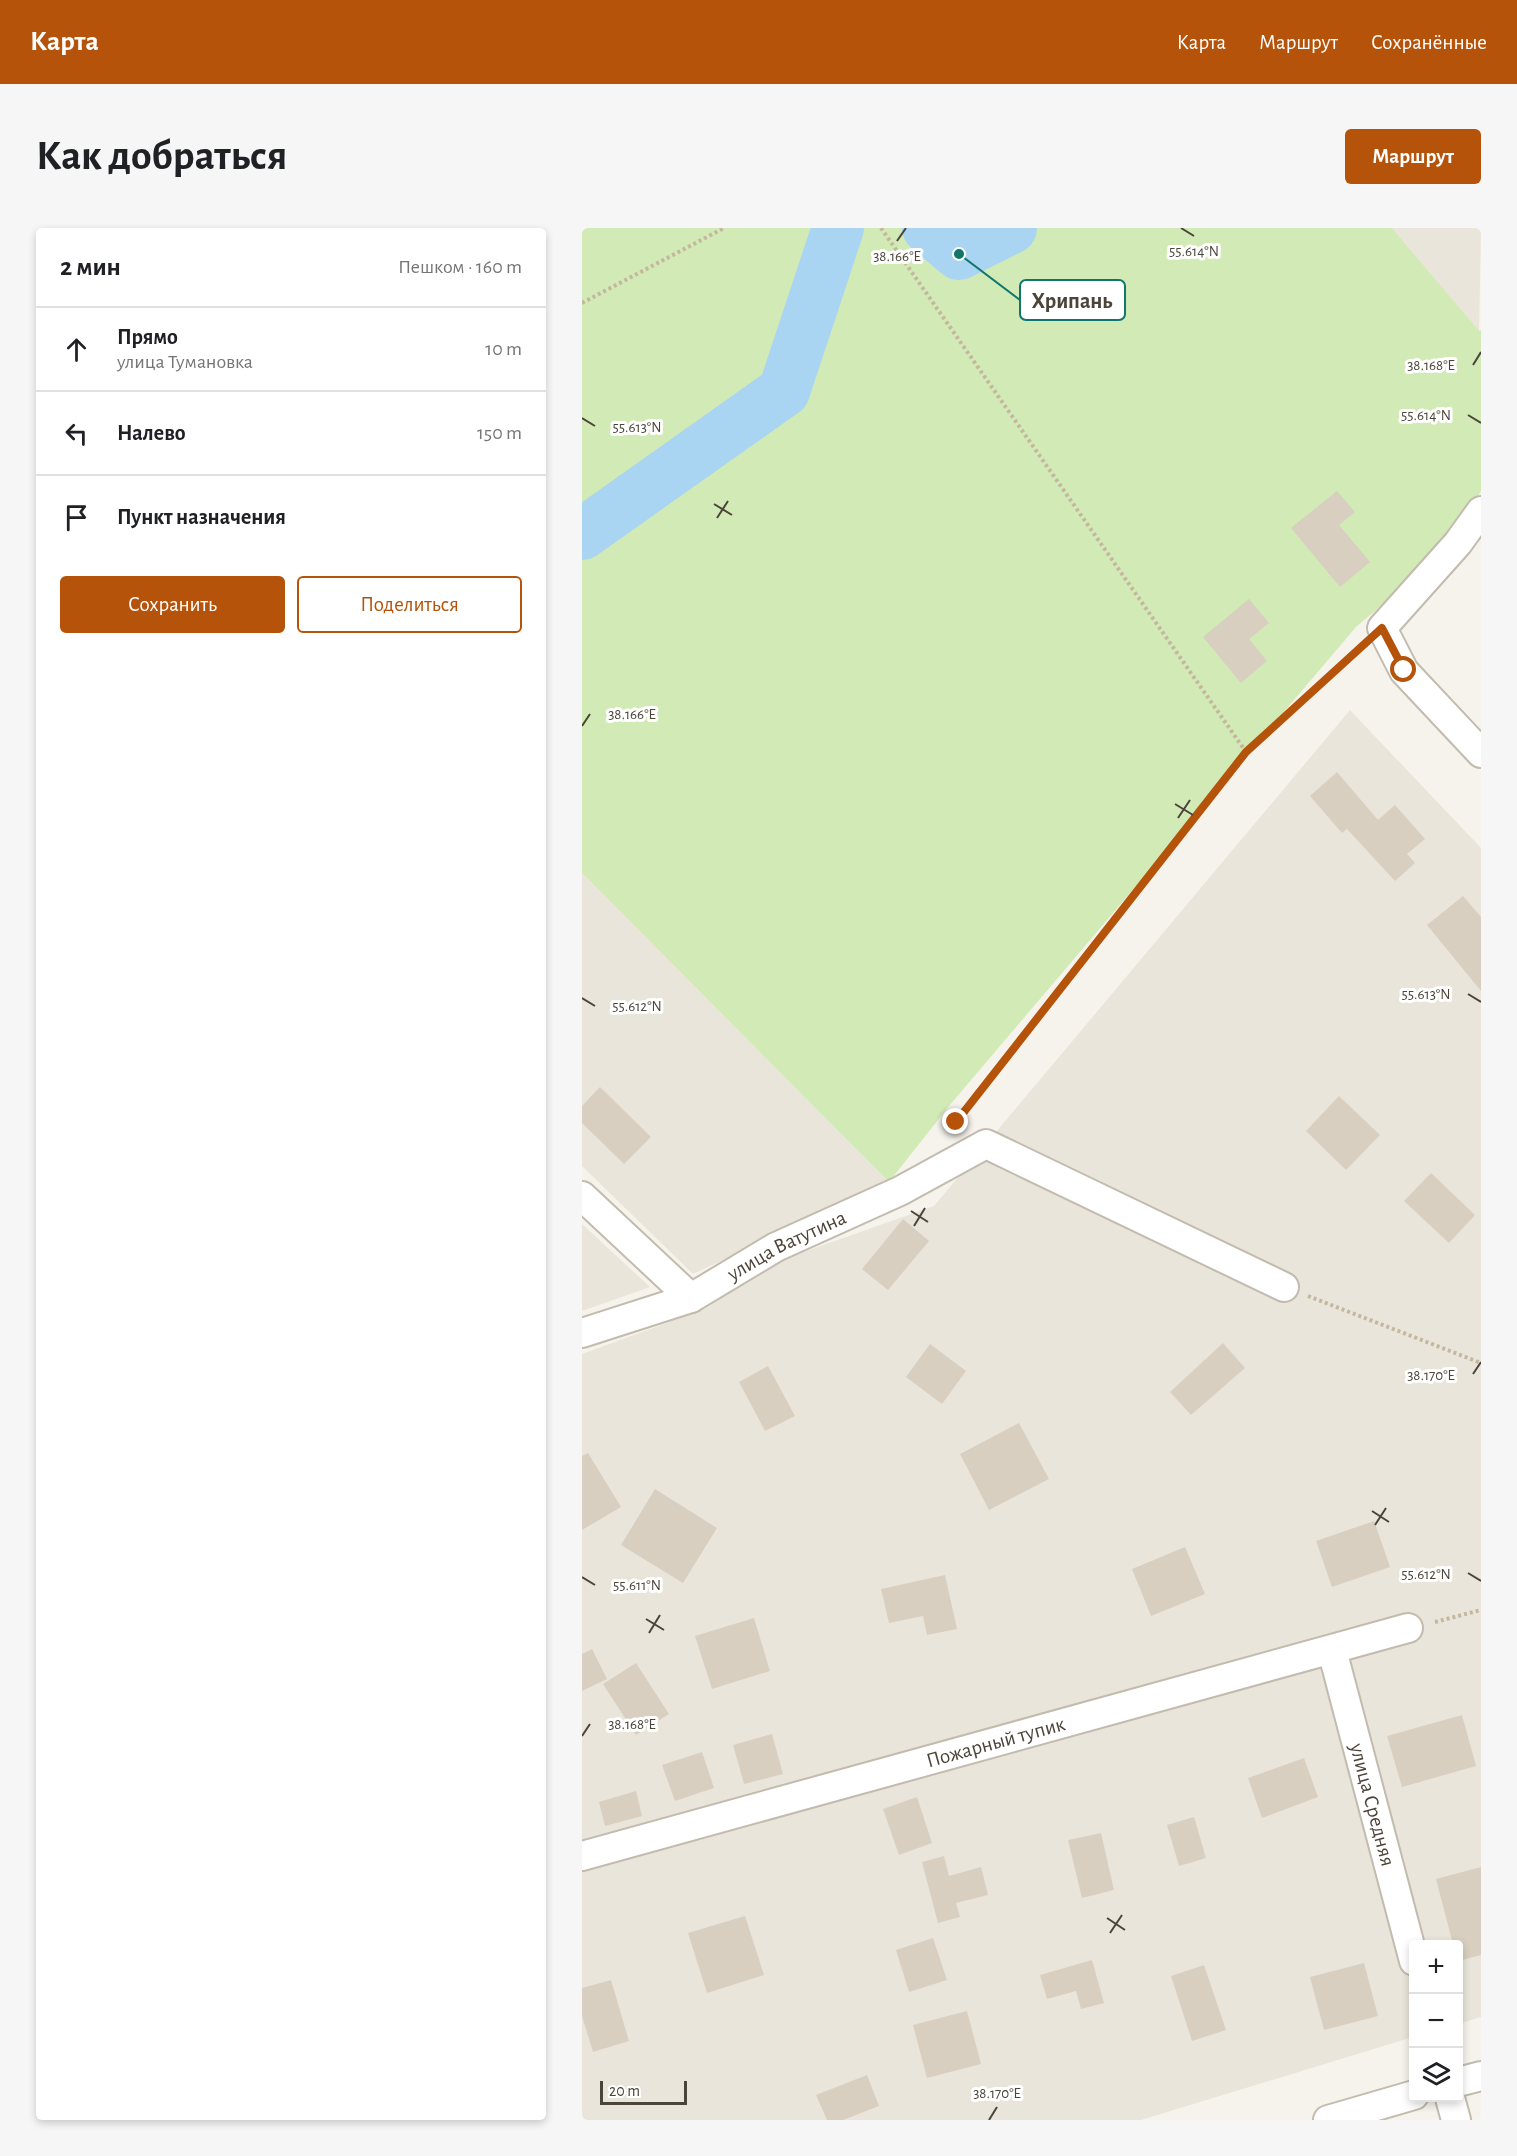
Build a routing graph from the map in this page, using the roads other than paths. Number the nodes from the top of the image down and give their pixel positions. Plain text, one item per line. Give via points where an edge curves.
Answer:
1 (1481, 511) edge
2 (1481, 753) edge
3 (582, 1196) edge
4 (1284, 1287) road end
5 (691, 1298) junction
6 (582, 1333) edge
7 (1408, 1628) road end
8 (1332, 1650) junction
9 (582, 1857) edge
10 (1409, 1946) edge
11 (1481, 2076) edge
12 (1463, 2081) edge
13 (1409, 2096) edge
14 (1451, 2102) edge
15 (1328, 2120) edge
16 (1456, 2120) edge

1 - 2 street via 1458,543 1382,628 1404,670
3 - 5 street
4 - 5 street, улица Ватутина via 986,1144 900,1191 776,1247
5 - 6 street, улица Ватутина
7 - 8 street, Пожарный тупик
8 - 9 street, Пожарный тупик
8 - 10 street, улица Средняя
11 - 12 street
13 - 15 street
14 - 16 street

